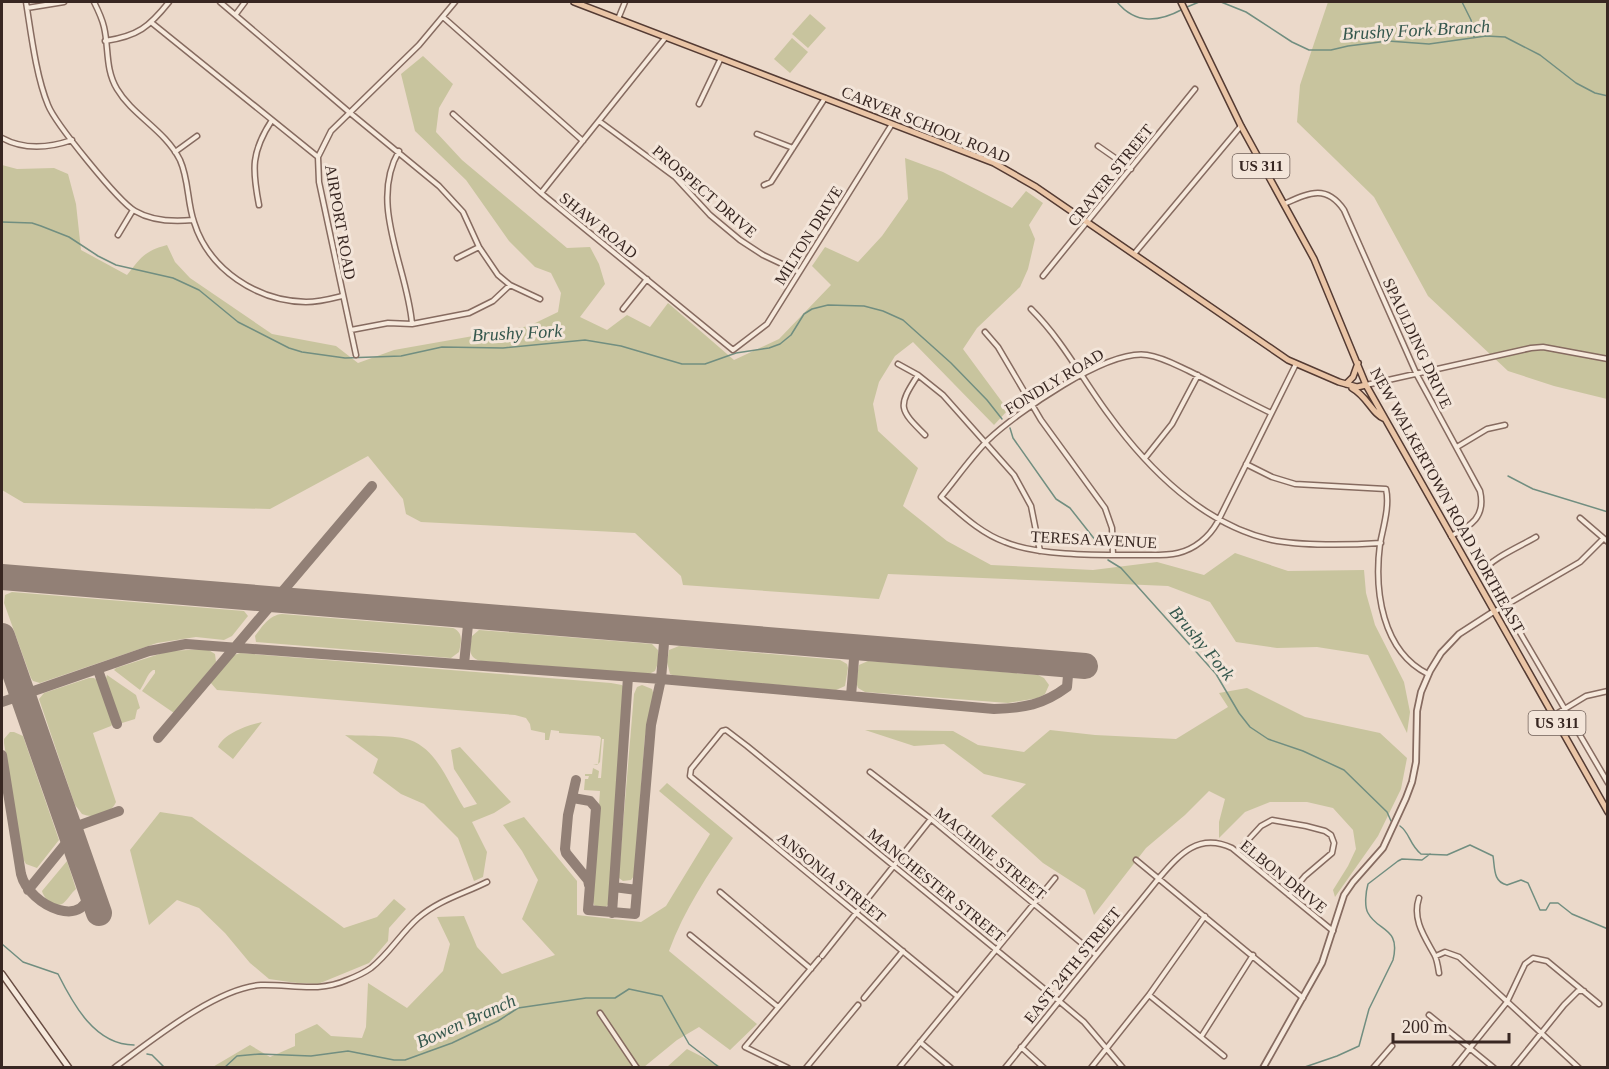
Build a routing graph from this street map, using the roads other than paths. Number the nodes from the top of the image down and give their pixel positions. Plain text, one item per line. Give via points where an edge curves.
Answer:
1 (26, 2) edge
2 (64, 2) edge
3 (94, 2) edge
4 (169, 2) edge
5 (220, 2) edge
6 (245, 2) edge
7 (455, 2) edge
8 (574, 2) edge
9 (625, 2) edge
10 (1181, 2) edge
11 (27, 8) junction
12 (236, 14) junction
13 (443, 17) junction
14 (618, 18) junction
15 (152, 23) junction
16 (666, 37) junction
17 (105, 41) junction
18 (721, 58) junction
19 (1195, 89) dead end
20 (825, 98) junction
21 (699, 104) dead end
22 (349, 112) junction
23 (453, 114) dead end
24 (272, 120) junction
25 (599, 122) junction
26 (892, 124) junction
27 (1241, 126) junction
28 (758, 134) dead end
29 (197, 136) dead end
30 (2, 138) edge
31 (72, 140) junction
32 (583, 141) junction
33 (1098, 146) dead end
34 (793, 148) junction
35 (399, 151) junction
36 (175, 152) junction
37 (318, 157) junction
38 (1131, 169) junction
39 (764, 185) dead end
40 (541, 193) junction
41 (1283, 204) junction
42 (259, 205) dead end
43 (133, 210) junction
44 (193, 220) junction
45 (1087, 222) junction
46 (118, 235) dead end
47 (479, 247) junction
48 (1134, 254) junction
49 (457, 258) dead end
50 (800, 272) junction
51 (1043, 276) dead end
52 (647, 279) junction
53 (510, 285) junction
54 (342, 296) junction
55 (540, 299) dead end
56 (623, 309) dead end
57 (1031, 309) dead end
58 (412, 324) junction
59 (350, 330) junction
60 (985, 332) dead end
61 (733, 350) joint
62 (356, 356) dead end
63 (1608, 359) edge
64 (1358, 363) junction
65 (898, 364) dead end
66 (1296, 364) junction
67 (918, 375) junction
68 (1083, 375) junction
69 (1198, 375) junction
70 (1417, 375) junction
71 (1346, 384) junction
72 (1366, 386) junction
73 (1031, 405) junction
74 (1271, 413) junction
75 (1385, 419) junction
76 (1505, 425) dead end
77 (925, 435) dead end
78 (986, 442) junction
79 (1457, 447) junction
80 (1144, 458) junction
81 (1246, 464) junction
82 (941, 497) joint
83 (1580, 518) dead end
84 (1219, 520) junction
85 (1450, 537) junction
86 (1536, 537) dead end
87 (1606, 540) edge
88 (1381, 543) junction
89 (1040, 550) junction
90 (1113, 555) junction
91 (1504, 606) junction
92 (1493, 612) junction
93 (1428, 674) junction
94 (1608, 691) edge
95 (1564, 710) junction
96 (1553, 716) junction
97 (726, 730) joint
98 (870, 771) dead end
99 (1608, 783) edge
100 (1608, 812) edge
101 (931, 819) junction
102 (1237, 852) junction
103 (1136, 860) dead end
104 (893, 865) junction
105 (1159, 878) junction
106 (1054, 879) dead end
107 (487, 882) dead end
108 (720, 892) dead end
109 (1289, 895) junction
110 (1419, 898) dead end
111 (1034, 903) junction
112 (855, 912) junction
113 (1205, 916) junction
114 (1333, 931) junction
115 (690, 935) dead end
116 (997, 950) junction
117 (903, 951) junction
118 (1096, 955) junction
119 (1253, 955) junction
120 (1436, 956) junction
121 (811, 969) junction
122 (1439, 973) dead end
123 (2, 974) edge
124 (1584, 991) junction
125 (1149, 995) junction
126 (957, 996) junction
127 (864, 998) dead end
128 (1303, 998) junction
129 (1059, 1000) junction
130 (1507, 1002) junction
131 (1599, 1004) dead end
132 (858, 1005) dead end
133 (778, 1007) junction
134 (600, 1013) dead end
135 (1429, 1015) dead end
136 (1541, 1034) junction
137 (1201, 1037) junction
138 (920, 1042) junction
139 (1392, 1046) dead end
140 (1021, 1047) junction
141 (1108, 1048) junction
142 (1470, 1048) junction
143 (1224, 1056) dead end
144 (69, 1068) edge
145 (114, 1068) edge
146 (637, 1068) edge
147 (788, 1068) edge
148 (806, 1068) edge
149 (899, 1068) edge
150 (951, 1068) edge
151 (1005, 1068) edge
152 (1044, 1068) edge
153 (1091, 1068) edge
154 (1123, 1068) edge
155 (1263, 1068) edge
156 (1373, 1068) edge
157 (1454, 1068) edge
158 (1494, 1068) edge
159 (1513, 1068) edge
160 (1579, 1068) edge

1 - 11 street
2 - 11 street
3 - 17 street via 105,29
4 - 15 street
5 - 12 street
6 - 12 street
7 - 13 street, AIRPORT ROAD
8 - 14 main road, CARVER SCHOOL ROAD
9 - 14 street
10 - 27 main road, NEW WALKERTOWN ROAD NORTHEAST / US 311
11 - 31 street via 43,93
12 - 22 street
13 - 22 street, AIRPORT ROAD
13 - 32 street
14 - 16 main road, CARVER SCHOOL ROAD
15 - 17 street via 128,37
15 - 24 street
16 - 18 main road, CARVER SCHOOL ROAD
16 - 25 street
17 - 36 street via 117,90
18 - 20 main road, CARVER SCHOOL ROAD
18 - 21 street
19 - 38 street, CRAVER STREET
20 - 26 main road, CARVER SCHOOL ROAD
20 - 34 street
22 - 35 street
22 - 37 street, AIRPORT ROAD via 327,137
23 - 40 street, SHAW ROAD
24 - 37 street
24 - 42 street via 254,158
25 - 32 street
25 - 50 street, PROSPECT DRIVE via 675,177 740,240
26 - 45 main road, CARVER SCHOOL ROAD via 1006,169
26 - 50 street, MILTON DRIVE
27 - 41 main road, NEW WALKERTOWN ROAD NORTHEAST / US 311
27 - 48 street
28 - 34 street
29 - 36 street
30 - 31 street via 17,145 45,147
31 - 43 street via 114,193
32 - 40 street
33 - 38 street
34 - 39 street via 771,182
35 - 47 street via 458,205
35 - 58 street via 388,176 387,195
36 - 44 street via 186,178
37 - 54 street, AIRPORT ROAD via 319,182
38 - 45 street, CRAVER STREET
40 - 52 street, SHAW ROAD
41 - 64 main road, NEW WALKERTOWN ROAD NORTHEAST / US 311 via 1314,259
41 - 70 street, SPAULDING DRIVE via 1308,193 1328,194 1337,201
43 - 44 street via 158,220
43 - 46 street
44 - 54 street via 218,262 251,288 295,301 314,302
45 - 48 main road, CARVER SCHOOL ROAD
45 - 51 street, CRAVER STREET
47 - 49 street
47 - 53 street
48 - 66 main road, CARVER SCHOOL ROAD
50 - 61 street, MILTON DRIVE via 766,324
52 - 56 street
52 - 61 street, SHAW ROAD
53 - 55 street
53 - 58 street via 478,310
54 - 59 street, AIRPORT ROAD
57 - 68 street via 1058,338
58 - 59 street via 388,323
59 - 62 street, AIRPORT ROAD
60 - 73 street via 998,347
63 - 70 street via 1531,348
64 - 71 main road
64 - 72 main road, NEW WALKERTOWN ROAD NORTHEAST / US 311
65 - 67 street
66 - 71 main road, CARVER SCHOOL ROAD
66 - 74 street, TERESA AVENUE
67 - 77 street via 904,398 904,408
67 - 78 street via 943,395
68 - 69 street, FONDLY ROAD via 1121,357 1142,354
68 - 73 street, FONDLY ROAD
68 - 80 street via 1108,415
69 - 74 street, FONDLY ROAD
69 - 80 street via 1172,424
70 - 72 street
70 - 79 street, SPAULDING DRIVE
71 - 72 main road, CARVER SCHOOL ROAD
71 - 75 main road
72 - 75 main road, NEW WALKERTOWN ROAD NORTHEAST / US 311
73 - 78 street, FONDLY ROAD
73 - 90 street via 1106,508
74 - 81 street, TERESA AVENUE
75 - 85 main road, NEW WALKERTOWN ROAD NORTHEAST / US 311
76 - 79 street via 1487,429
78 - 82 street, FONDLY ROAD
78 - 89 street via 1027,496
79 - 85 street, SPAULDING DRIVE via 1482,499 1471,525
80 - 84 street
81 - 84 street, TERESA AVENUE
81 - 88 street via 1295,484 1386,489
82 - 89 street, TERESA AVENUE via 991,536
83 - 87 street
84 - 88 street via 1283,542
84 - 90 street, TERESA AVENUE via 1207,537 1185,551
85 - 92 main road, NEW WALKERTOWN ROAD NORTHEAST / US 311
86 - 91 street via 1484,569
87 - 91 street via 1580,562
88 - 93 street via 1377,585 1383,613 1403,656
89 - 90 street, TERESA AVENUE
91 - 92 street
91 - 95 street
92 - 93 street via 1453,640
92 - 96 main road, NEW WALKERTOWN ROAD NORTHEAST / US 311
93 - 114 street via 1417,711 1416,762 1409,790 1383,848 1344,895
94 - 95 street via 1586,696
95 - 96 street
95 - 99 street
96 - 100 main road, NEW WALKERTOWN ROAD NORTHEAST / US 311
97 - 104 street, MANCHESTER STREET
97 - 112 street, ANSONIA STREET via 691,769 690,776
98 - 101 street, MACHINE STREET
101 - 104 street
101 - 111 street, MACHINE STREET
102 - 105 street, ELBON DRIVE via 1217,843 1194,846
102 - 109 street, ELBON DRIVE
102 - 109 street via 1272,820 1328,833 1335,843 1332,853
103 - 105 street
104 - 112 street
104 - 116 street, MANCHESTER STREET
105 - 113 street
105 - 118 street, EAST 24TH STREET
106 - 111 street
107 - 145 street via 438,904 362,973 321,988 260,985 231,992 204,1005
108 - 121 street
109 - 114 street, ELBON DRIVE
110 - 120 street via 1418,920
111 - 116 street
111 - 118 street, MACHINE STREET
112 - 117 street, ANSONIA STREET
112 - 121 street
113 - 119 street
113 - 125 street
114 - 128 street via 1322,963
115 - 133 street
116 - 126 street
116 - 129 street, MANCHESTER STREET
117 - 126 street, ANSONIA STREET
117 - 127 street
118 - 129 street, EAST 24TH STREET
119 - 128 street
119 - 137 street
120 - 122 street
120 - 130 street via 1445,952 1459,957
121 - 133 street
123 - 144 main road
124 - 130 street via 1547,961 1533,958 1525,964
124 - 131 street
124 - 136 street via 1578,991 1564,1005
125 - 137 street
125 - 141 street
126 - 138 street
128 - 155 street
129 - 140 street, EAST 24TH STREET
129 - 141 street, MANCHESTER STREET
130 - 136 street
130 - 142 street
132 - 148 street
133 - 147 street via 745,1047
134 - 146 street
135 - 142 street
136 - 159 street
136 - 160 street
137 - 143 street
138 - 149 street
138 - 150 street
139 - 156 street
140 - 151 street, EAST 24TH STREET
140 - 152 street
141 - 153 street
141 - 154 street, MANCHESTER STREET
142 - 157 street
142 - 158 street

